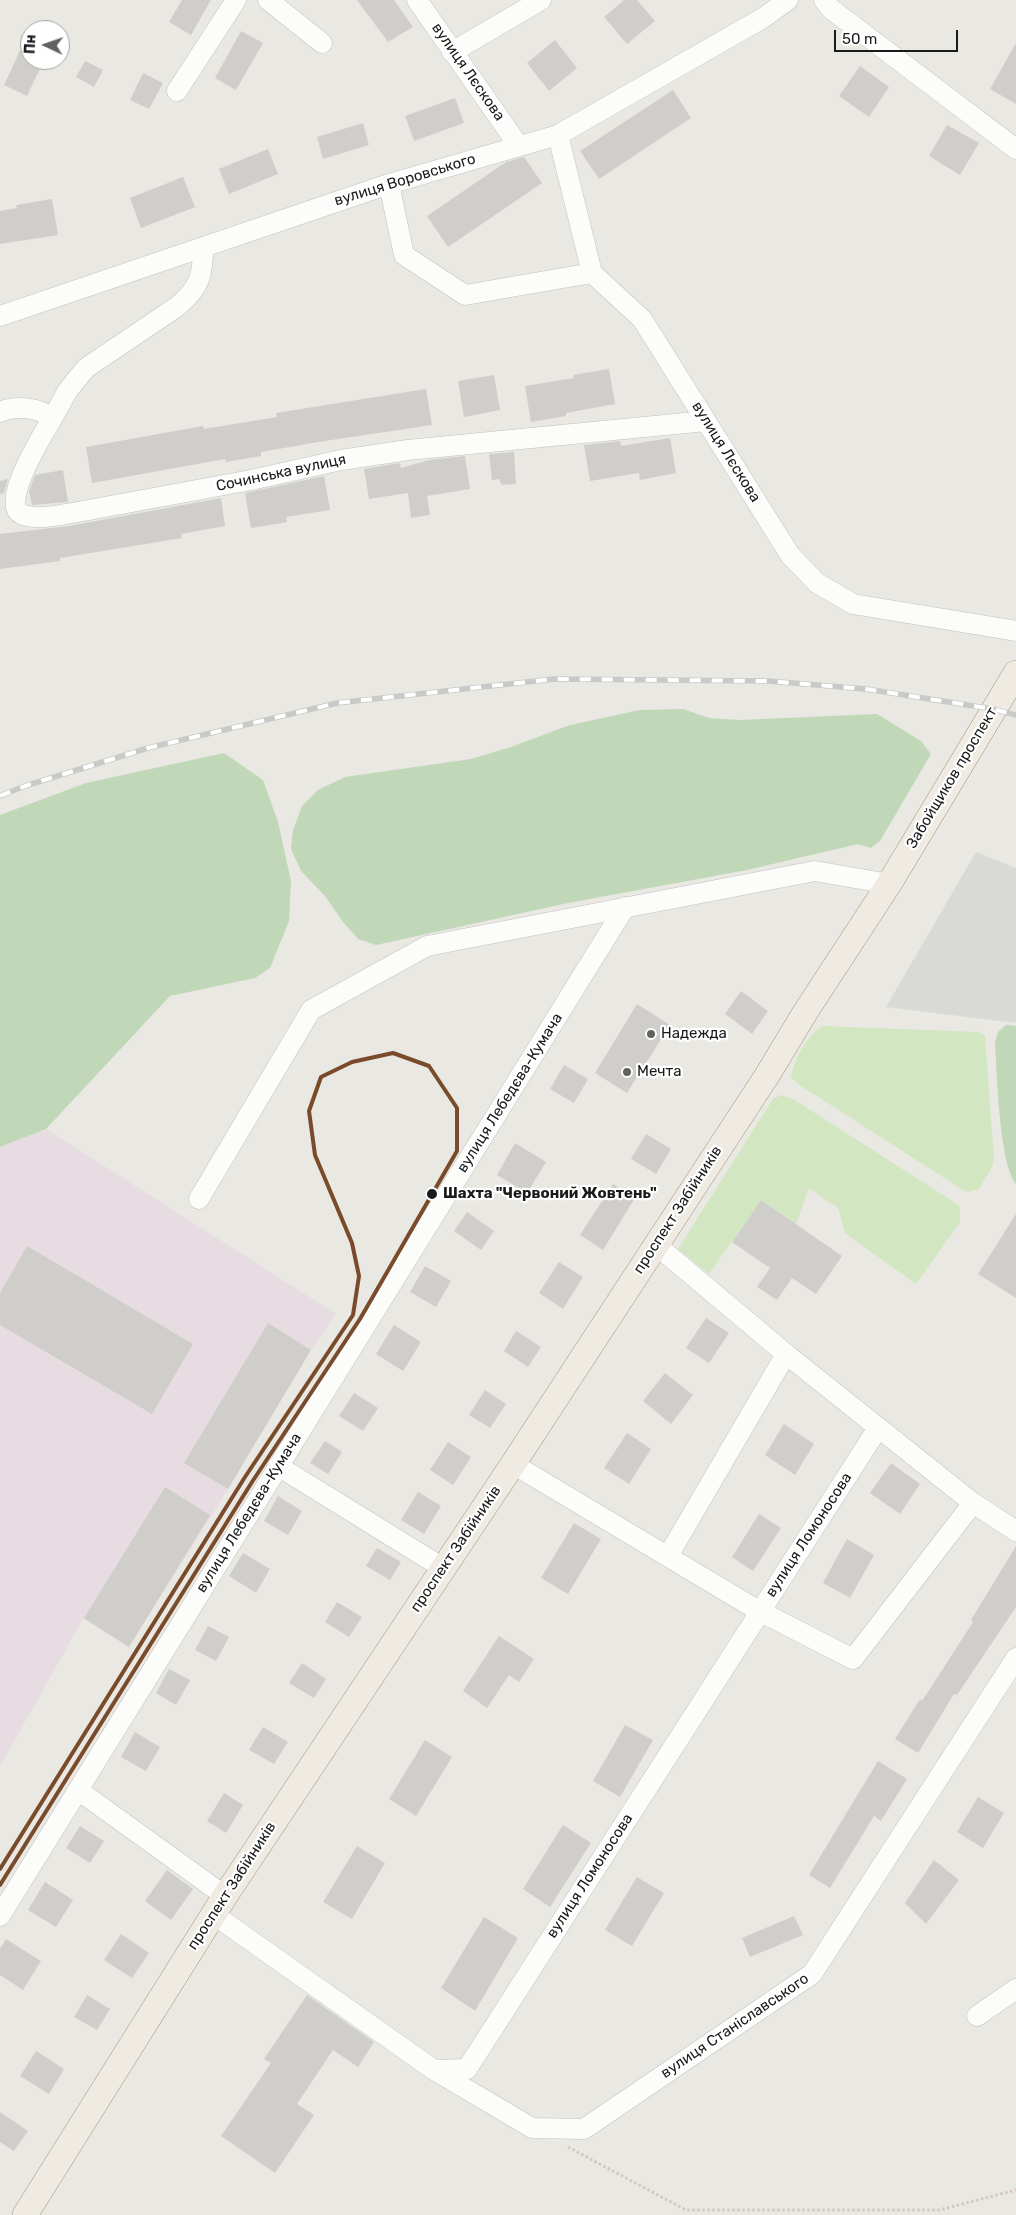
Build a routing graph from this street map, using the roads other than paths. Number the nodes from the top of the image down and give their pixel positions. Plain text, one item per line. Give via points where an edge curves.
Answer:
1 (236, 0) edge
2 (268, 0) edge
3 (417, 0) edge
4 (541, 0) edge
5 (788, 0) edge
6 (824, 0) edge
7 (322, 43) dead end
8 (452, 52) junction
9 (177, 91) dead end
10 (558, 135) junction
11 (518, 145) junction
12 (1016, 149) edge
13 (389, 184) junction
14 (203, 246) junction
15 (592, 273) junction
16 (0, 316) edge
17 (0, 412) edge
18 (52, 419) junction
19 (706, 421) junction
20 (1016, 631) edge
21 (1016, 672) edge
22 (889, 884) junction
23 (625, 907) junction
24 (199, 1199) dead end
25 (655, 1244) junction
26 (786, 1354) junction
27 (878, 1428) junction
28 (513, 1464) junction
29 (278, 1466) junction
30 (973, 1502) junction
31 (1016, 1531) edge
32 (668, 1556) junction
33 (443, 1568) junction
34 (759, 1611) junction
35 (1016, 1658) edge
36 (78, 1790) junction
37 (219, 1905) junction
38 (0, 1916) edge
39 (1016, 1989) edge
40 (977, 2016) dead end
41 (434, 2070) junction
42 (25, 2215) edge

1 - 9 street
2 - 7 street
3 - 8 street, вулиця Лєскова
4 - 8 street
5 - 10 street, вулиця Воровського via 763,18
6 - 12 street via 831,9
8 - 11 street, вулиця Лєскова
10 - 11 street, вулиця Воровського
10 - 15 street
11 - 13 street, вулиця Воровського
13 - 14 street, вулиця Воровського
13 - 15 street via 404,255 465,294
14 - 16 street, вулиця Воровського
14 - 18 street, Сочинська вулиця via 200,281 191,295 86,368 68,390
15 - 19 street, вулиця Лєскова via 642,319
17 - 18 street via 7,409 34,410 47,413
18 - 19 street, Сочинська вулиця via 13,496 13,505 22,514 44,517 67,514 341,460 408,450
19 - 20 street, вулиця Лєскова via 790,555 817,583 853,604
21 - 22 main road, Забойщиков проспект
22 - 23 street via 816,871
22 - 25 main road, проспект Забійників
23 - 24 street via 427,946 311,1010
23 - 29 street, вулиця Лебедєва-Кумача
25 - 26 street
25 - 28 main road, проспект Забійників
26 - 27 street
26 - 32 street
27 - 30 street
27 - 34 street, вулиця Ломоносова
28 - 32 street
28 - 33 main road, проспект Забійників
29 - 33 street
29 - 36 street, вулиця Лебедєва-Кумача
30 - 31 street
30 - 34 street via 853,1659
32 - 34 street
33 - 37 main road, проспект Забійників
34 - 41 street, вулиця Ломоносова via 467,2069
35 - 41 street, вулиця Станіславського via 812,1974 584,2129 532,2128
36 - 37 street
36 - 38 street, вулиця Лебедєва-Кумача
37 - 41 street
37 - 42 main road, проспект Забійників
39 - 40 street

